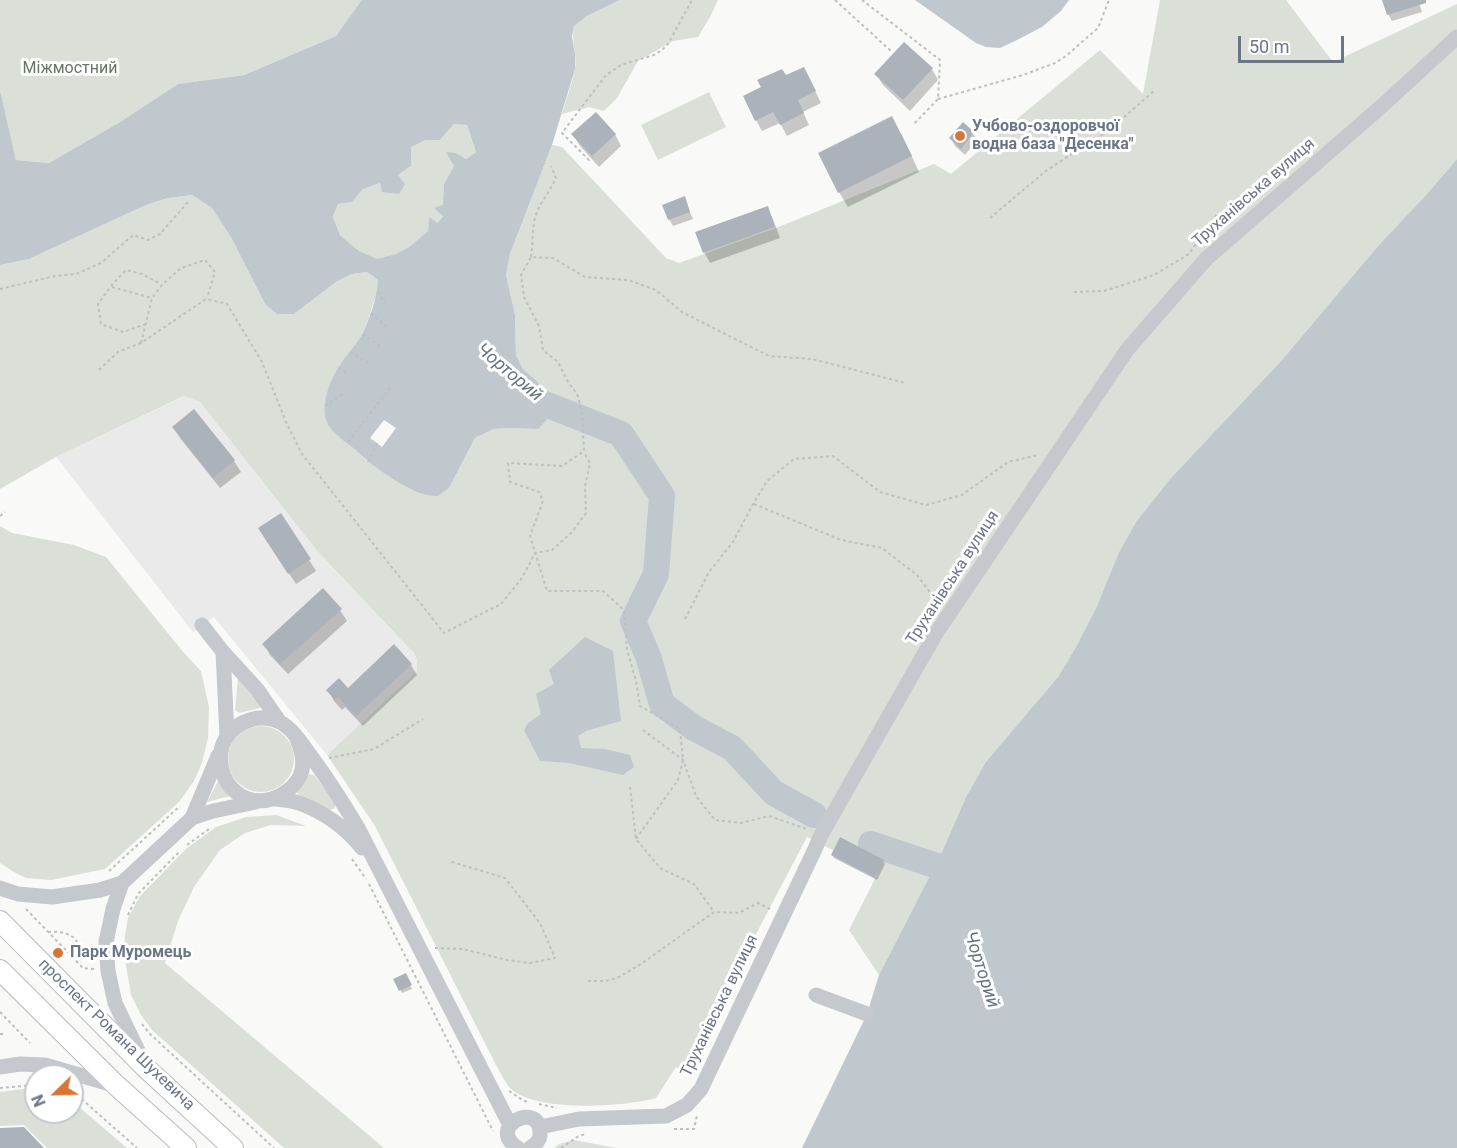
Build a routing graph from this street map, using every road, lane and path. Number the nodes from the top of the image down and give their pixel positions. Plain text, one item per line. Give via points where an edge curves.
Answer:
1 (692, 0) edge
2 (835, 0) edge
3 (862, 0) edge
4 (1109, 0) edge
5 (1457, 37) edge
6 (891, 51) dead end
7 (1154, 91) dead end
8 (938, 99) junction
9 (913, 125) dead end
10 (594, 156) dead end
11 (551, 166) dead end
12 (188, 202) dead end
13 (1217, 214) dead end
14 (990, 218) dead end
15 (531, 257) junction
16 (162, 285) junction
17 (111, 286) junction
18 (0, 289) edge
19 (378, 292) dead end
20 (1074, 292) dead end
21 (152, 298) junction
22 (206, 299) junction
23 (385, 303) dead end
24 (371, 313) dead end
25 (146, 324) junction
26 (389, 329) dead end
27 (363, 334) dead end
28 (141, 343) junction
29 (381, 347) dead end
30 (350, 351) dead end
31 (369, 363) dead end
32 (339, 366) dead end
33 (99, 370) dead end
34 (347, 373) dead end
35 (906, 383) dead end
36 (390, 388) dead end
37 (344, 393) dead end
38 (325, 406) dead end
39 (348, 442) dead end
40 (376, 443) dead end
41 (1058, 450) junction
42 (584, 451) junction
43 (368, 462) dead end
44 (753, 504) junction
45 (5, 512) dead end
46 (0, 516) edge
47 (536, 553) junction
48 (948, 615) junction
49 (686, 620) dead end
50 (202, 625) dead end
51 (223, 652) junction
52 (423, 719) dead end
53 (279, 721) junction
54 (643, 730) dead end
55 (296, 736) junction
56 (224, 742) junction
57 (326, 758) dead end
58 (683, 760) junction
59 (630, 787) dead end
60 (269, 800) junction
61 (182, 805) dead end
62 (192, 818) junction
63 (215, 825) dead end
64 (636, 839) junction
65 (818, 842) junction
66 (346, 852) dead end
67 (449, 861) dead end
68 (379, 870) junction
69 (107, 873) dead end
70 (122, 883) junction
71 (0, 888) edge
72 (24, 907) dead end
73 (714, 912) junction
74 (127, 916) dead end
75 (782, 918) junction
76 (0, 921) edge
77 (48, 932) junction
78 (434, 948) dead end
79 (81, 963) dead end
80 (0, 970) edge
81 (108, 971) junction
82 (588, 981) dead end
83 (816, 995) dead end
84 (0, 1012) edge
85 (867, 1014) dead end
86 (137, 1018) dead end
87 (0, 1034) edge
88 (5, 1034) dead end
89 (30, 1043) dead end
90 (0, 1067) edge
91 (147, 1070) junction
92 (24, 1086) edge
93 (117, 1086) junction
94 (0, 1088) edge
95 (508, 1090) dead end
96 (84, 1101) edge
97 (561, 1108) dead end
98 (510, 1125) junction
99 (540, 1127) junction
100 (496, 1137) dead end
101 (137, 1148) edge
102 (186, 1148) edge
103 (233, 1148) edge
104 (274, 1148) edge
105 (518, 1148) edge
106 (530, 1148) edge

1 - 10 path via 668,44 654,55 621,65 606,75 562,133 589,160
2 - 6 path
3 - 8 path via 940,60
4 - 8 path via 1098,28 1055,63
5 - 41 street, Труханівська вулиця via 1206,259 1127,350
7 - 14 path via 1108,131 1047,170
8 - 9 path
11 - 15 path via 556,178 535,218
12 - 18 path via 160,234 148,240 133,235 101,263 76,274
13 - 20 path via 1189,254 1154,275 1104,291
15 - 35 path via 553,258 585,277 628,280 656,290 682,312 769,356 812,359
15 - 42 path via 521,275 524,297 539,326 543,350 558,362 578,394
16 - 17 path via 126,270
16 - 21 path
16 - 22 path via 181,268 205,260 215,272
17 - 21 path
17 - 25 path via 98,304 101,324 123,332
19 - 23 path
21 - 25 path
22 - 28 path
22 - 47 path via 227,304 262,362 302,454 444,633 501,604
24 - 26 path
25 - 28 path
27 - 29 path
28 - 33 path via 118,352
30 - 31 path
32 - 34 path
36 - 39 path
37 - 38 path
40 - 43 path
41 - 44 path via 1008,462 962,495 926,506 880,492 833,456 794,459 767,481
41 - 48 street, Труханівська вулиця
42 - 47 path via 590,463 585,486 586,513 552,550
42 - 47 path via 562,466 508,463 510,482 539,492 543,501 530,537
44 - 48 path via 841,540 882,548 917,575
44 - 49 path via 733,542 709,572
45 - 46 path
47 - 58 path via 546,591 603,591 624,610 627,649 640,706 680,729
48 - 65 street, Труханівська вулиця
50 - 51 street
51 - 53 street via 257,689
51 - 56 street
52 - 57 path via 374,749
53 - 55 street
53 - 56 street via 259,717 241,722
54 - 58 path
55 - 60 street via 303,756 300,775 292,787
55 - 68 street via 332,784
56 - 60 street via 220,766 224,777 244,797
56 - 62 street
58 - 64 path via 678,780
58 - 65 path via 696,796 715,820 741,823 769,816 797,825
59 - 64 path
60 - 62 street
60 - 68 street via 298,802 330,817 354,838
61 - 69 path
62 - 70 street
63 - 74 path via 185,846 138,894
64 - 73 path via 660,868 694,884
65 - 75 street, Труханівська вулиця
66 - 100 path via 365,877
67 - 78 path via 506,878 540,923 555,958 530,963 463,949
68 - 98 street
70 - 71 street via 52,897
70 - 81 street via 106,942
72 - 77 path
73 - 75 path via 739,913 758,903
73 - 82 path via 619,977
75 - 99 street, Труханівська вулиця via 700,1089 687,1105 666,1116 579,1119
76 - 91 main road, проспект Романа Шухевича
77 - 79 path via 62,931 72,937 80,949
77 - 81 path via 83,968
80 - 93 main road, проспект Романа Шухевича
81 - 91 street via 115,1003
83 - 85 street
84 - 89 path
86 - 104 path
87 - 88 path
90 - 93 street via 45,1065
91 - 103 main road, проспект Романа Шухевича
92 - 94 path
93 - 102 main road, проспект Романа Шухевича
95 - 97 path via 524,1101
96 - 101 path
98 - 99 street via 525,1117
98 - 105 street via 509,1139
99 - 106 street via 539,1141

